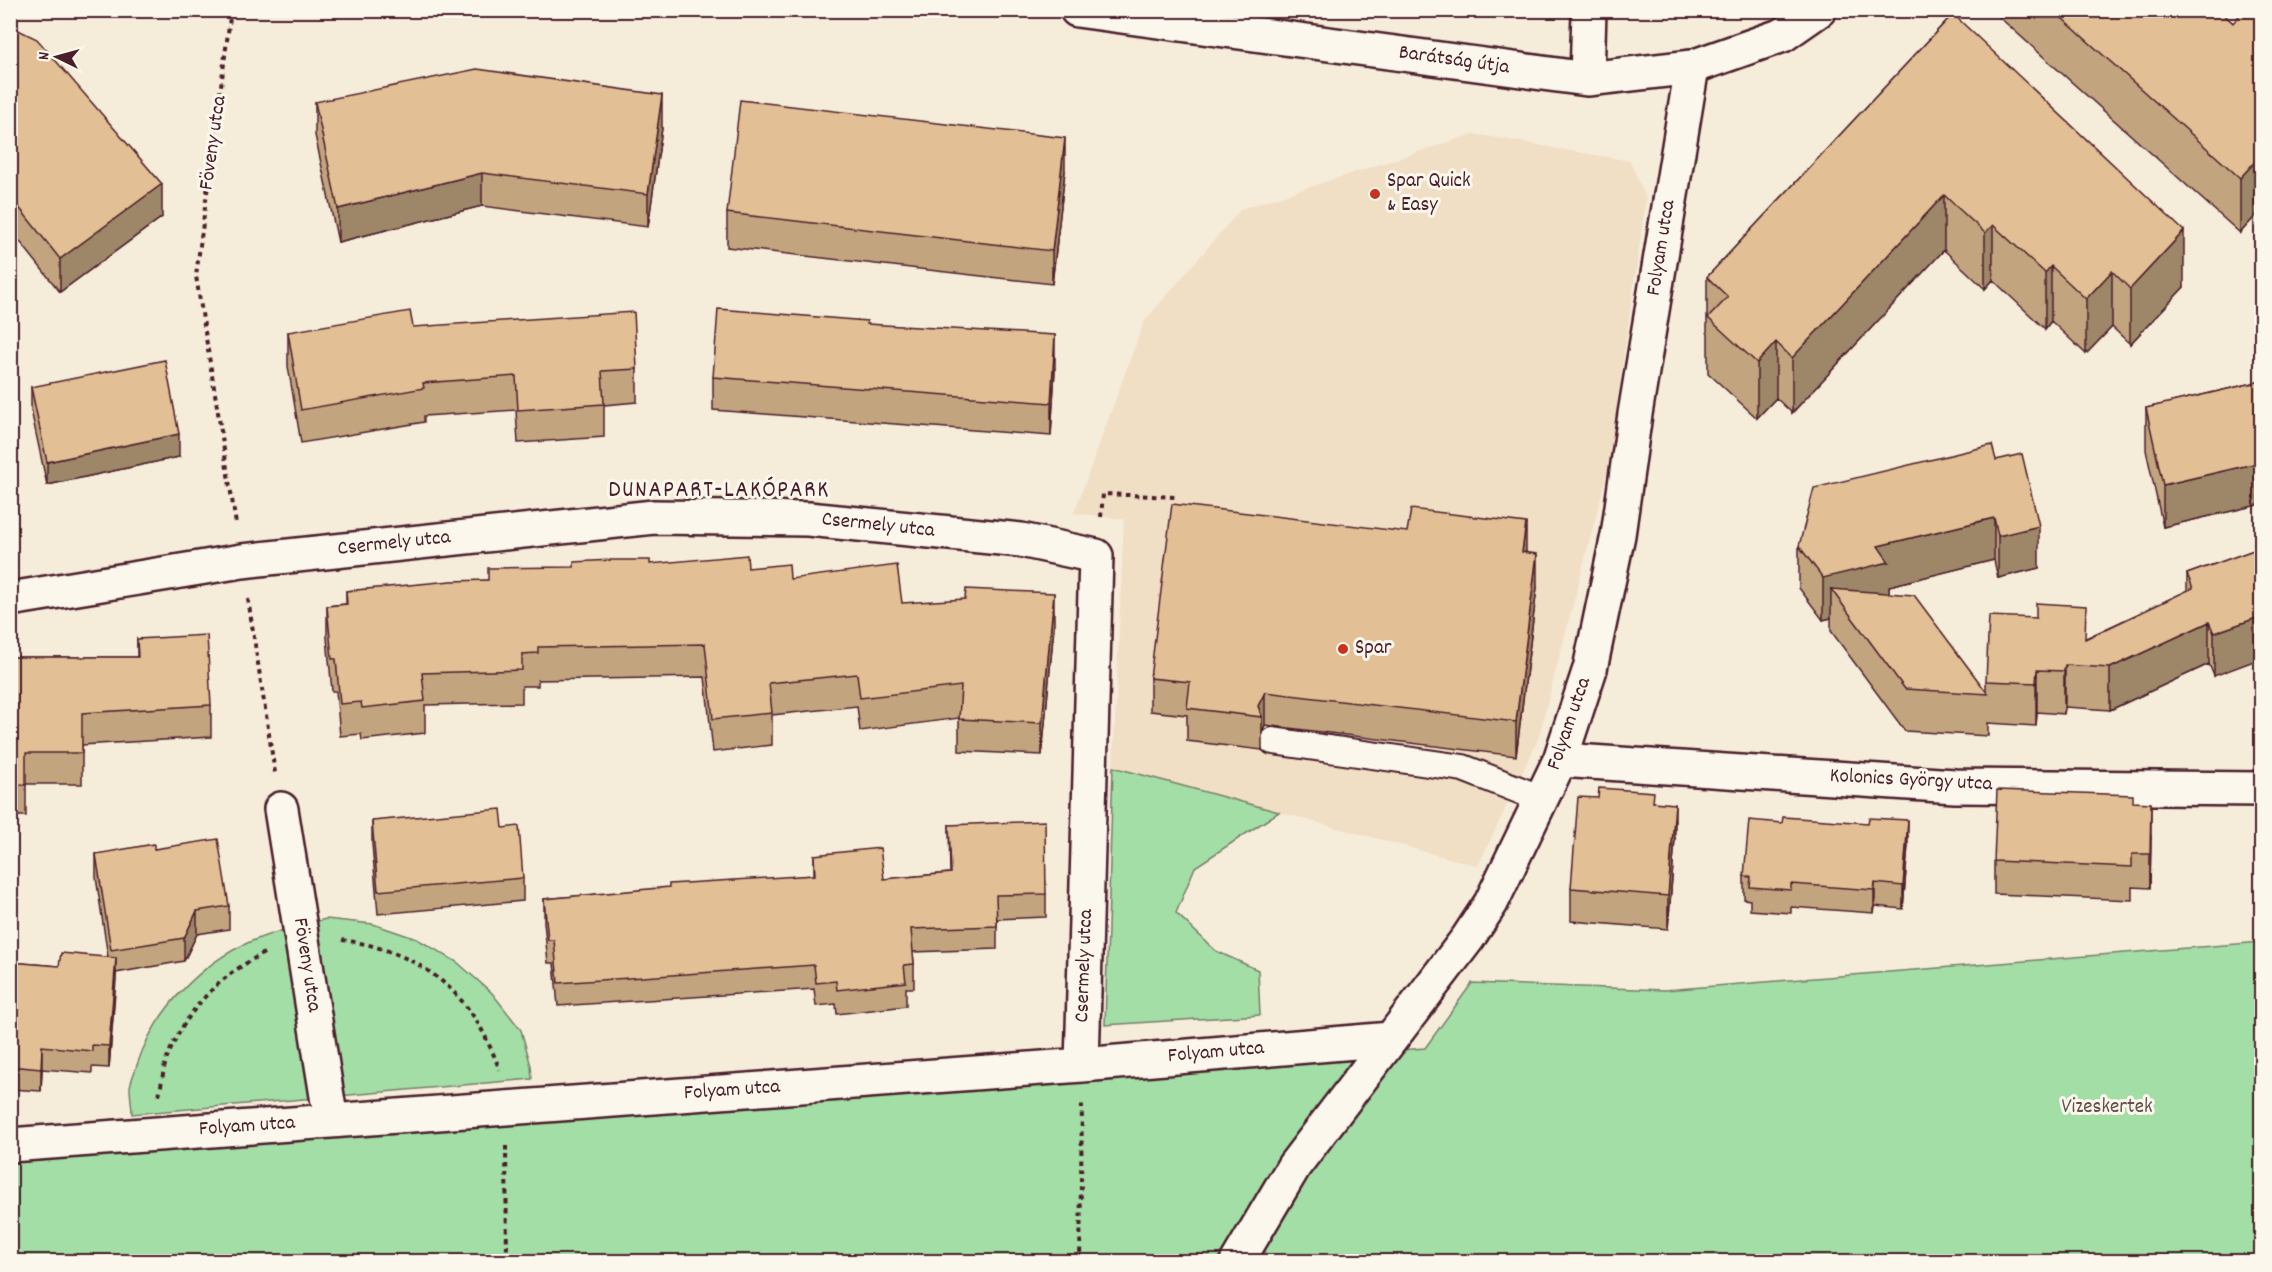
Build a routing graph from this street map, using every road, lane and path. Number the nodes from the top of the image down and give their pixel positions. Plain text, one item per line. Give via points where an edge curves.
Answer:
1 (231, 10) edge
2 (1077, 10) edge
3 (1589, 10) edge
4 (1819, 10) edge
5 (1692, 67) junction
6 (1587, 79) junction
7 (196, 276) dead end
8 (1177, 497) dead end
9 (1096, 556) junction
10 (10, 599) edge
11 (1273, 741) dead end
12 (1560, 760) junction
13 (2262, 789) edge
14 (1542, 799) junction
15 (281, 809) dead end
16 (1391, 1039) junction
17 (1082, 1065) junction
18 (505, 1108) junction
19 (331, 1121) junction
20 (10, 1145) edge
21 (507, 1262) edge
22 (1080, 1262) edge
23 (1237, 1262) edge

1 - 7 path, Föveny utca
2 - 6 street, Barátság útja
3 - 6 street
4 - 5 street, Barátság útja via 1783,35
5 - 6 street, Barátság útja
5 - 12 street, Folyam utca via 1618,536 1590,669
8 - 9 path via 1103,494
9 - 10 street, Csermely utca via 1021,540 808,519 654,517 242,561
9 - 17 street, Csermely utca
11 - 14 lane via 1462,768
12 - 13 street, Kolonics György utca via 1955,786
12 - 14 street, Folyam utca
14 - 16 street, Folyam utca via 1491,903
15 - 19 street, Föveny utca
16 - 17 street, Folyam utca
16 - 23 street via 1294,1166
17 - 18 street, Folyam utca
17 - 22 path
18 - 19 street, Folyam utca
18 - 21 path
19 - 20 street, Folyam utca

